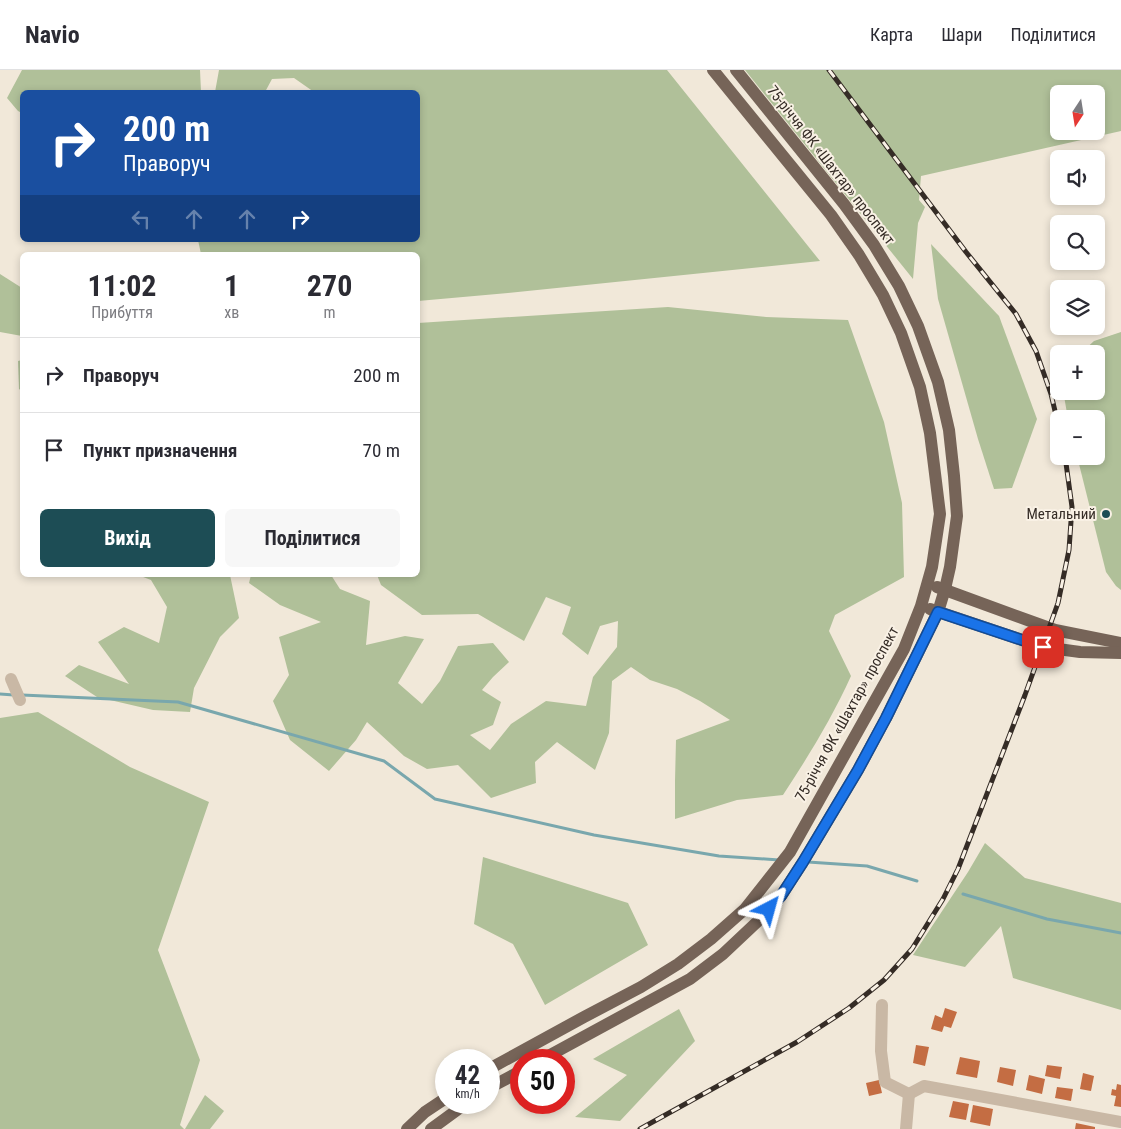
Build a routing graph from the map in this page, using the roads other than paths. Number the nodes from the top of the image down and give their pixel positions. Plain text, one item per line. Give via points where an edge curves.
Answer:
1 (714, 70) edge
2 (736, 70) edge
3 (928, 584) junction
4 (945, 589) junction
5 (920, 606) junction
6 (938, 612) junction
7 (1121, 643) edge
8 (1121, 653) edge
9 (11, 679) dead end
10 (20, 700) dead end
11 (882, 1005) dead end
12 (561, 1049) edge
13 (500, 1063) edge
14 (909, 1094) junction
15 (435, 1105) edge
16 (452, 1114) edge
17 (1117, 1124) edge
18 (406, 1129) edge
19 (431, 1129) edge
20 (906, 1129) edge

1 - 3 main road, 75-річчя ФК «Шахтар» проспект via 831,215 863,261 901,333 920,387 930,433 940,514
2 - 4 main road, 75-річчя ФК «Шахтар» проспект via 874,244 918,326 938,382 949,430 954,476 957,516
3 - 4 main road
3 - 5 main road, 75-річчя ФК «Шахтар» проспект
4 - 6 main road, 75-річчя ФК «Шахтар» проспект
4 - 7 main road via 1055,630
5 - 6 main road
5 - 13 main road, 75-річчя ФК «Шахтар» проспект via 904,649 790,852 745,909 678,964
6 - 8 main road via 1043,647
6 - 12 main road, 75-річчя ФК «Шахтар» проспект via 858,770 781,896 723,954 690,980
9 - 10 street
11 - 14 street via 881,1051 885,1082
14 - 17 street via 924,1086
14 - 20 street
15 - 18 main road
16 - 19 main road

